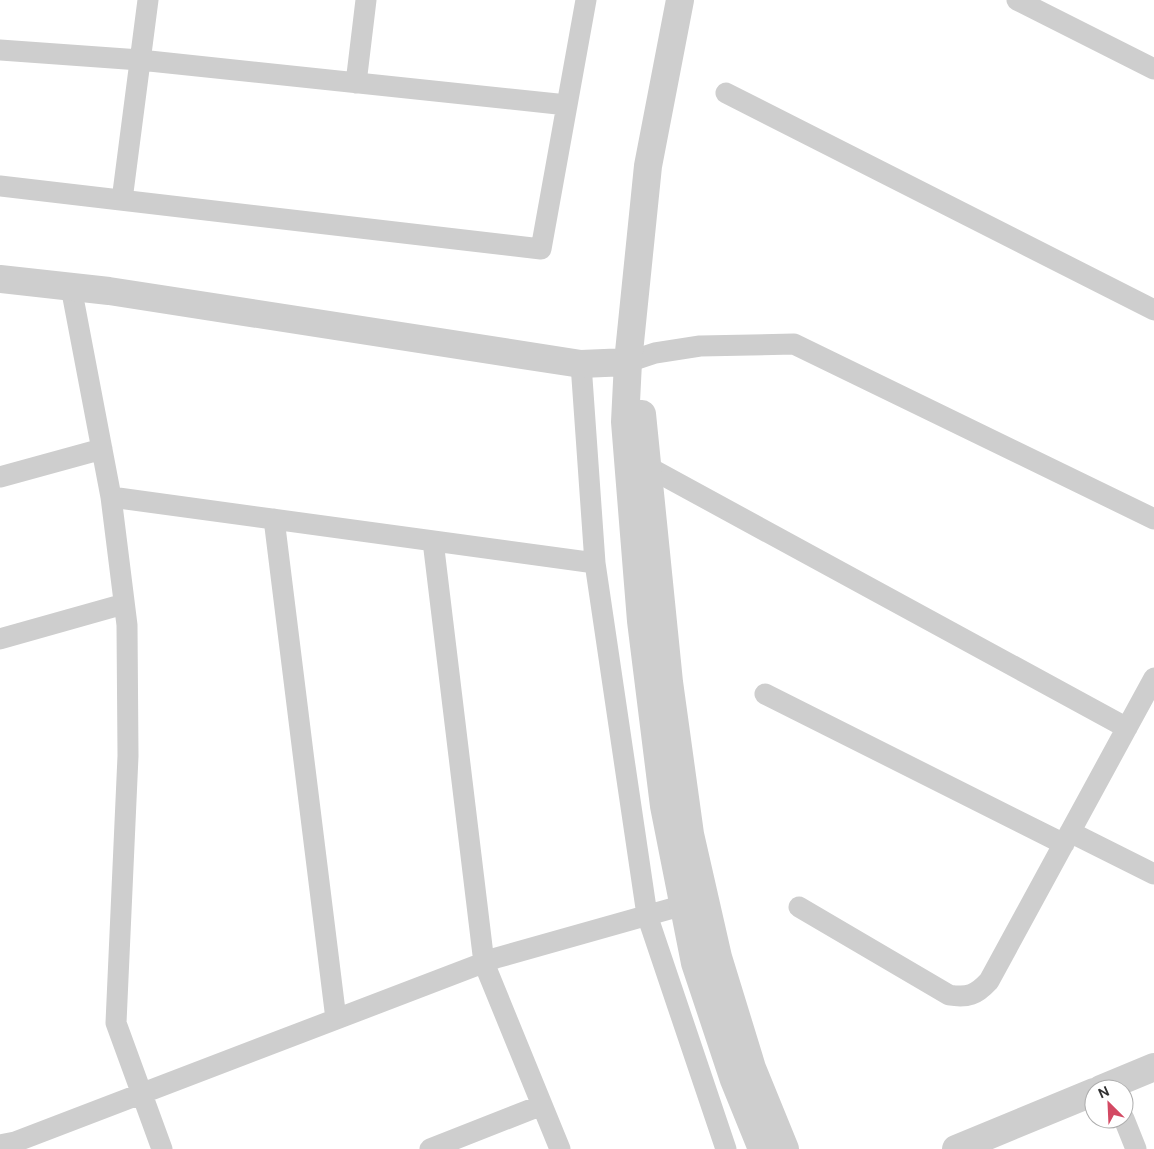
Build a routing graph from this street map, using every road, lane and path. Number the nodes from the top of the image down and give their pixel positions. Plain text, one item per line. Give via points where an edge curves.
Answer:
1 (148, 0) edge
2 (366, 0) edge
3 (586, 0) edge
4 (680, 0) edge
5 (1017, 0) edge
6 (0, 50) edge
7 (140, 60) junction
8 (1154, 69) edge
9 (356, 83) junction
10 (726, 93) dead end
11 (567, 105) junction
12 (0, 186) edge
13 (122, 200) junction
14 (0, 279) edge
15 (71, 287) junction
16 (1154, 310) edge
17 (628, 362) junction
18 (581, 364) junction
19 (102, 449) junction
20 (648, 467) junction
21 (0, 477) edge
22 (111, 497) junction
23 (274, 519) junction
24 (1154, 519) edge
25 (433, 540) junction
26 (596, 563) junction
27 (124, 604) junction
28 (0, 639) edge
29 (1154, 678) edge
30 (765, 694) dead end
31 (1127, 728) junction
32 (1067, 838) junction
33 (1154, 874) edge
34 (684, 905) junction
35 (799, 907) dead end
36 (647, 916) junction
37 (484, 963) junction
38 (336, 1019) junction
39 (1154, 1067) edge
40 (1127, 1079) edge
41 (141, 1094) junction
42 (1084, 1097) edge
43 (542, 1105) junction
44 (1128, 1129) edge
45 (0, 1145) edge
46 (162, 1149) edge
47 (430, 1149) edge
48 (560, 1149) edge
49 (726, 1149) edge
50 (762, 1149) edge
51 (785, 1149) edge
52 (956, 1149) edge
53 (1136, 1149) edge

1 - 7 street
2 - 9 street
3 - 11 street
4 - 17 street via 648,166
5 - 8 street
6 - 7 street
7 - 9 street
7 - 13 street
9 - 11 street
10 - 16 street
11 - 13 street via 540,249
12 - 13 street
14 - 15 street
15 - 18 street
15 - 19 street
17 - 18 street
17 - 20 street via 643,420
17 - 24 street via 655,352 700,346 794,344
17 - 34 street via 624,422 641,621 664,806
18 - 26 street
19 - 21 street
19 - 22 street
20 - 31 street
20 - 51 street via 669,682 690,834 718,958 752,1068
22 - 23 street
22 - 27 street
23 - 25 street
23 - 38 street
25 - 26 street
25 - 37 street
26 - 36 street
27 - 28 street
27 - 41 street via 128,756 116,1023
29 - 31 street
30 - 32 street
31 - 32 street
32 - 33 street
32 - 35 street via 989,981 979,992 970,995 949,995
34 - 36 street
34 - 50 street via 695,963 734,1080
36 - 37 street
36 - 49 street
37 - 38 street
37 - 43 street
38 - 41 street
39 - 40 street
41 - 45 street
41 - 46 street
42 - 52 street
43 - 47 street
43 - 48 street
44 - 53 street

